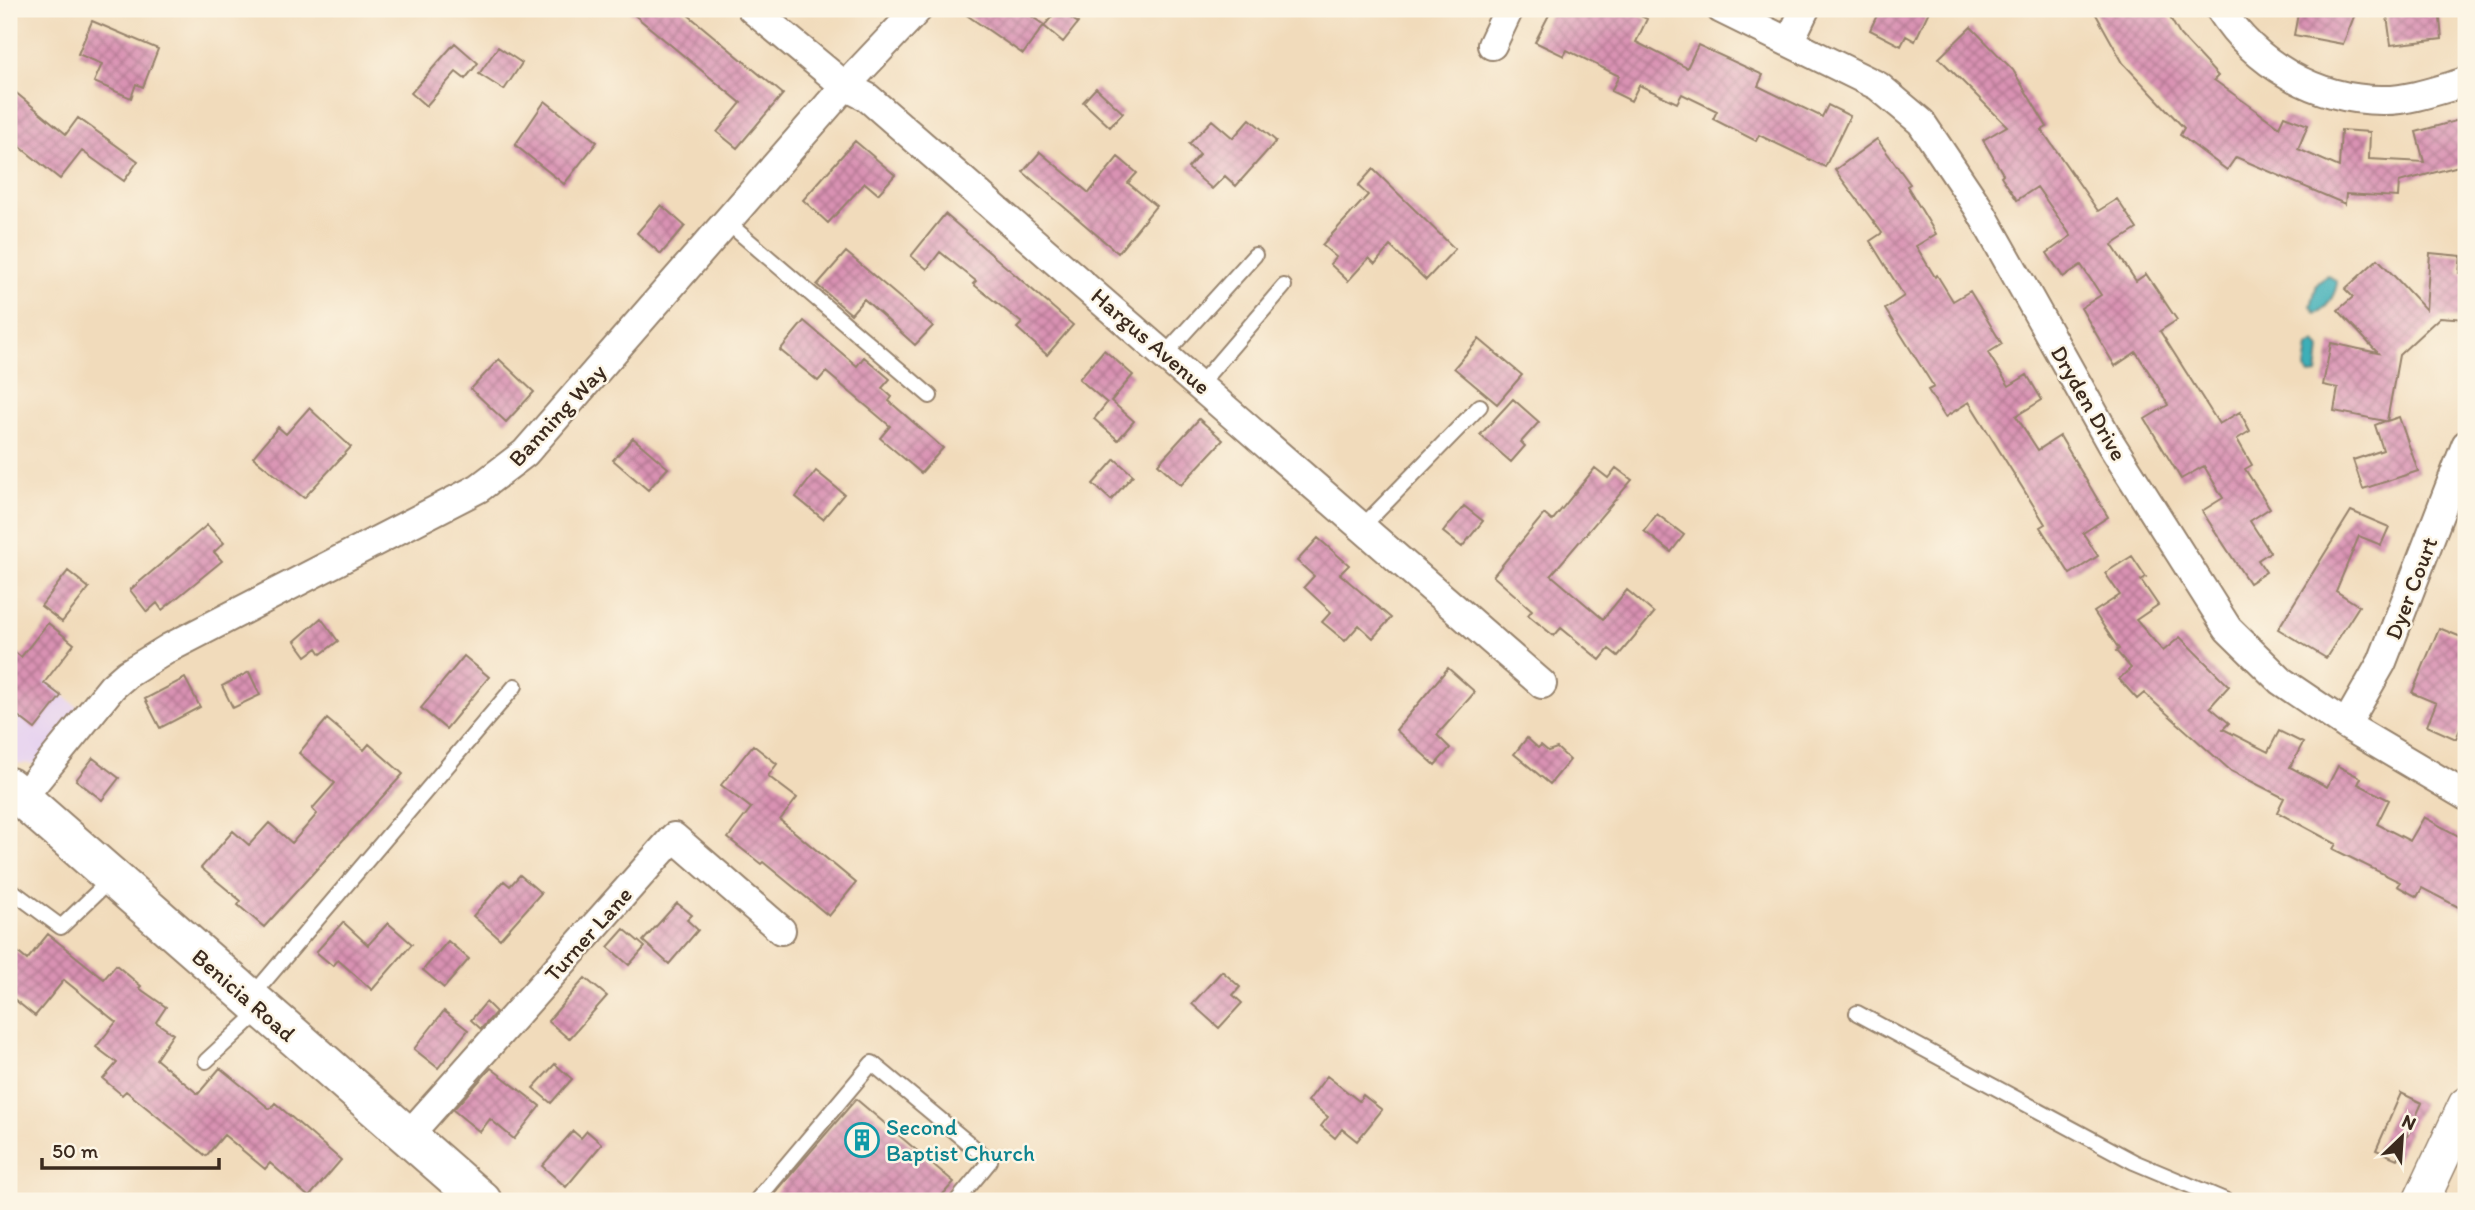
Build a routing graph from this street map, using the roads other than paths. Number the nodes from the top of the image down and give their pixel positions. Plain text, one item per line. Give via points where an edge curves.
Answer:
1 (752, 9) edge
2 (918, 9) edge
3 (1509, 9) edge
4 (1721, 9) edge
5 (1805, 9) edge
6 (2220, 9) edge
7 (1790, 40) junction
8 (1492, 45) dead end
9 (2466, 82) edge
10 (845, 86) junction
11 (728, 223) junction
12 (1255, 254) dead end
13 (1284, 286) dead end
14 (1165, 354) junction
15 (1200, 384) junction
16 (930, 396) dead end
17 (1480, 406) dead end
18 (2466, 445) edge
19 (1362, 527) junction
20 (1542, 684) dead end
21 (515, 686) dead end
22 (2346, 725) junction
23 (15, 793) edge
24 (2466, 796) edge
25 (111, 879) junction
26 (11, 892) edge
27 (780, 930) dead end
28 (255, 1005) junction
29 (1857, 1013) dead end
30 (206, 1061) dead end
31 (2463, 1121) edge
32 (407, 1137) junction
33 (482, 1201) edge
34 (756, 1201) edge
35 (957, 1201) edge
36 (2227, 1201) edge
37 (2421, 1201) edge

1 - 10 street, Hargus Avenue
2 - 10 street, Banning Way
3 - 8 street
4 - 7 street, Dryden Drive
5 - 7 street
6 - 9 street via 2260,56 2312,88 2385,101
7 - 22 street, Dryden Drive via 1878,86 1921,122 1978,207 2111,444 2228,629 2281,681
10 - 11 street, Banning Way
10 - 14 street, Hargus Avenue via 867,97
11 - 16 lane
11 - 23 street, Banning Way via 509,467 479,488 143,663 112,687
12 - 14 lane
13 - 15 lane
14 - 15 street, Hargus Avenue
15 - 19 street, Hargus Avenue
17 - 19 lane
18 - 22 street, Dyer Court via 2382,663
19 - 20 street, Hargus Avenue
21 - 28 lane
22 - 24 street, Dryden Drive
23 - 25 main road, Benicia Road
25 - 26 lane via 61,927
25 - 28 main road, Benicia Road
27 - 32 street, Turner Lane via 674,837
28 - 30 lane
28 - 32 main road, Benicia Road
29 - 36 lane via 2134,1162
31 - 37 street
32 - 33 main road, Benicia Road
34 - 35 lane via 873,1063 990,1161

